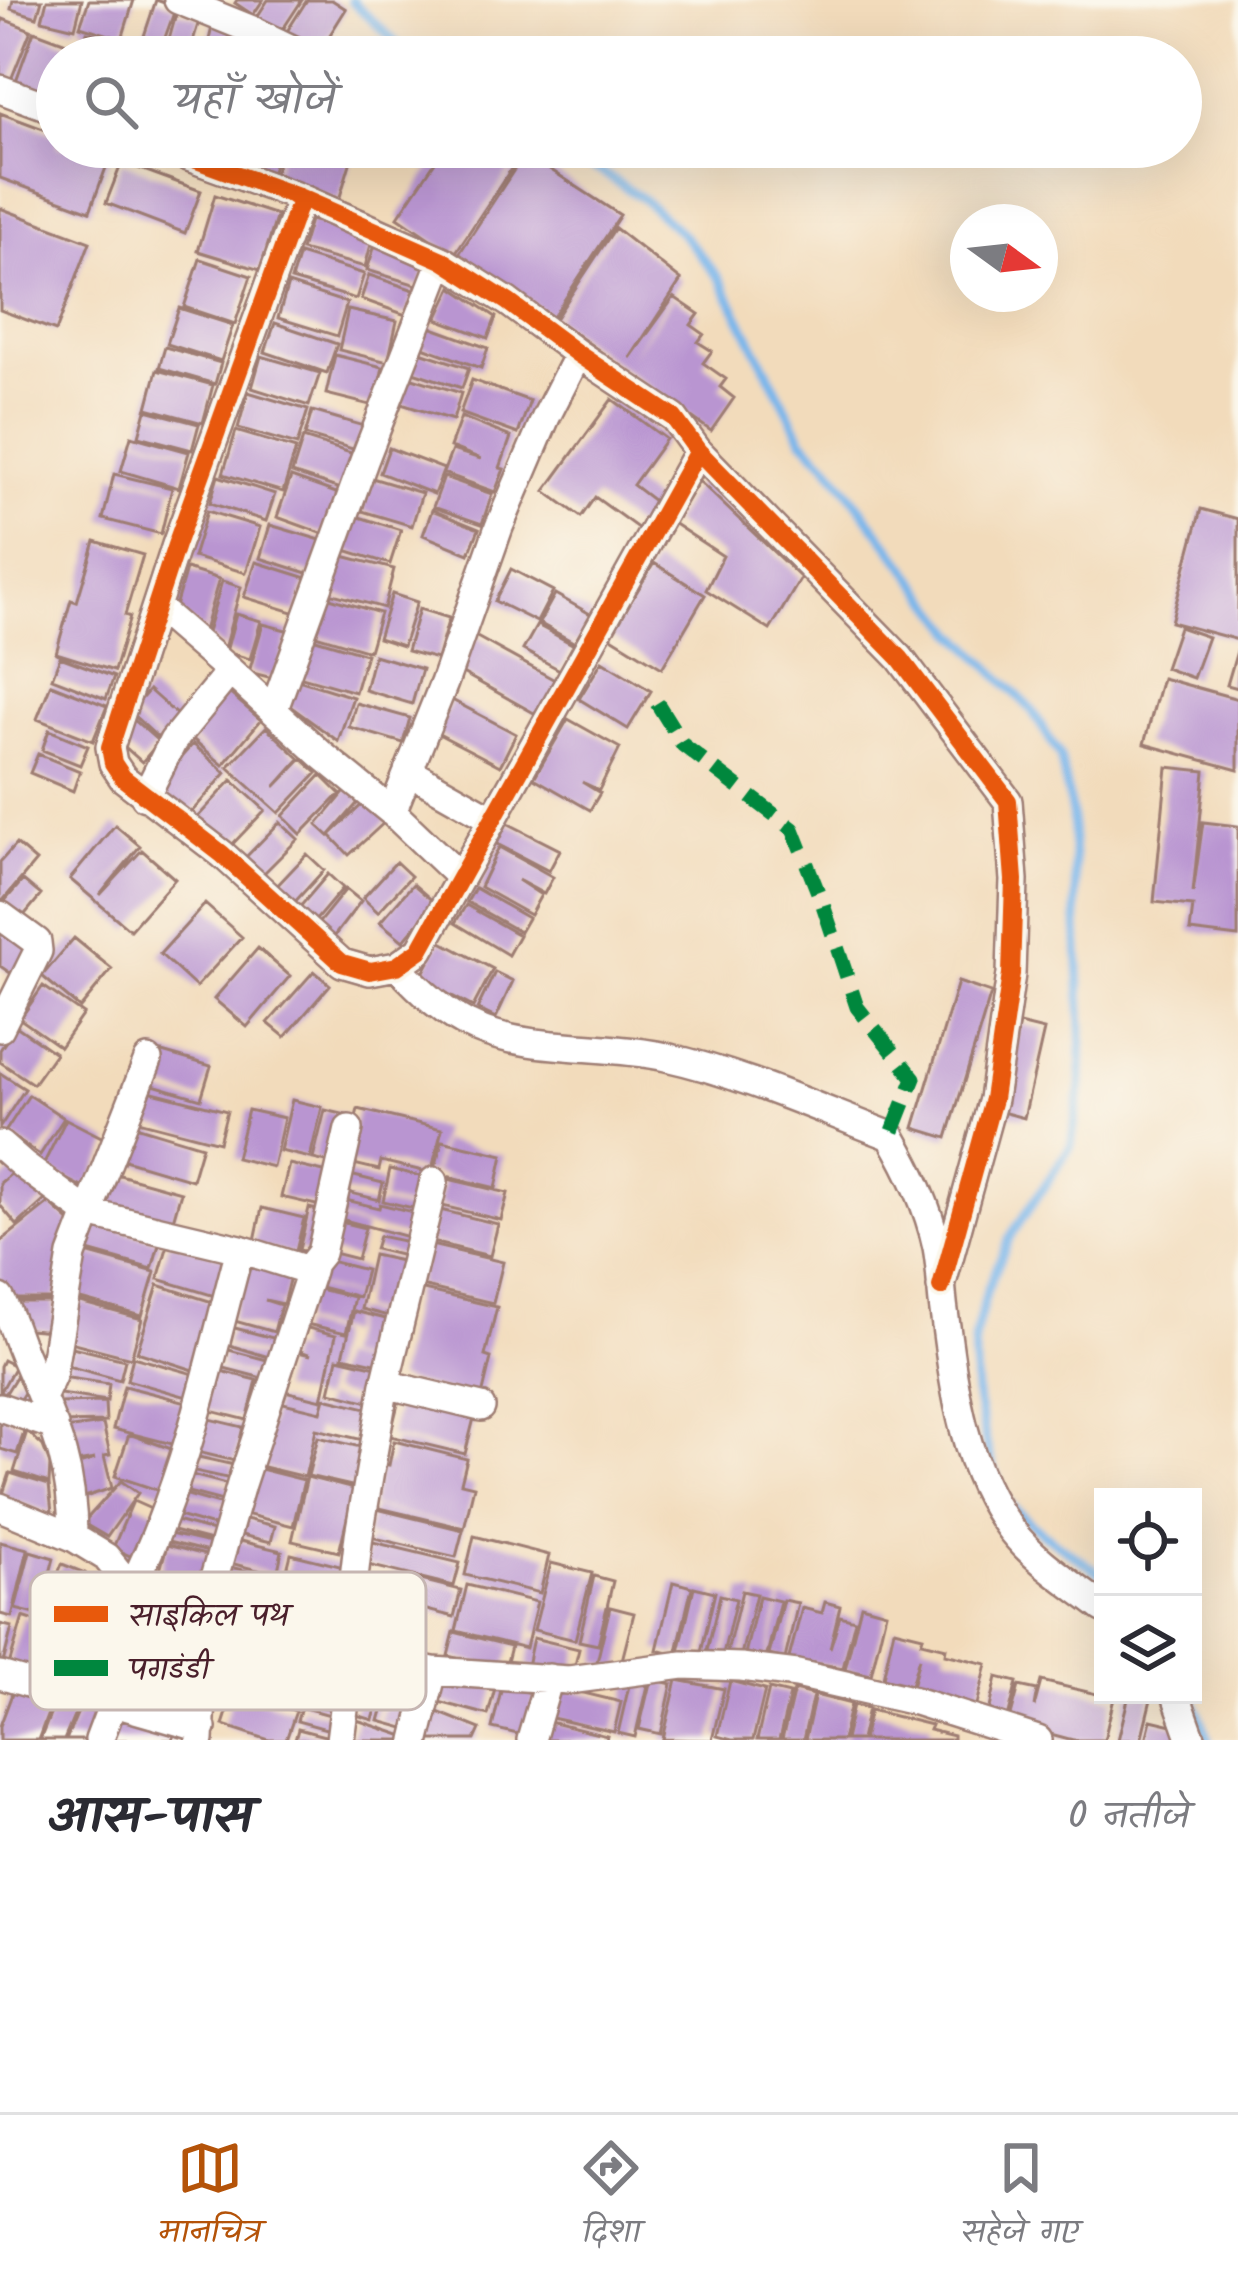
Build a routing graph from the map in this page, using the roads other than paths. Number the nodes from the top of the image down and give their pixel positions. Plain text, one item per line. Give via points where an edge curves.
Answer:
1 (178, 0) edge
2 (264, 36) edge
3 (0, 89) edge
4 (36, 102) edge
5 (219, 168) edge
6 (302, 198) junction
7 (442, 260) junction
8 (578, 354) junction
9 (698, 451) junction
10 (157, 608) junction
11 (230, 671) junction
12 (274, 710) junction
13 (408, 771) junction
14 (145, 797) junction
15 (392, 812) junction
16 (493, 819) junction
17 (459, 876) junction
18 (0, 915) edge
19 (397, 966) junction
20 (0, 1028) edge
21 (148, 1060) dead end
22 (349, 1130) dead end
23 (0, 1145) edge
24 (434, 1180) dead end
25 (88, 1213) junction
26 (240, 1249) junction
27 (311, 1271) junction
28 (941, 1287) junction
29 (0, 1298) edge
30 (385, 1384) junction
31 (44, 1396) junction
32 (0, 1407) edge
33 (481, 1408) dead end
34 (54, 1426) junction
35 (0, 1508) edge
36 (73, 1537) junction
37 (117, 1572) edge
38 (139, 1572) edge
39 (216, 1572) edge
40 (355, 1572) edge
41 (1094, 1601) edge
42 (426, 1670) edge
43 (433, 1671) junction
44 (0, 1675) edge
45 (549, 1678) junction
46 (30, 1682) edge
47 (426, 1699) edge
48 (1180, 1704) edge
49 (110, 1710) edge
50 (133, 1710) edge
51 (344, 1710) edge
52 (423, 1710) edge
53 (201, 1734) edge
54 (99, 1740) edge
55 (340, 1740) edge
56 (416, 1740) edge
57 (531, 1740) edge
58 (1038, 1740) edge
59 (1192, 1740) edge

1 - 2 street
3 - 4 street
5 - 6 street
6 - 7 street
6 - 10 street
7 - 8 street
7 - 12 street
8 - 9 street via 674,418
8 - 13 street via 499,527
9 - 16 street
9 - 28 street via 900,658 1008,801 1011,974 993,1099
10 - 11 street
10 - 14 street via 110,747 112,764
11 - 12 street
11 - 14 street via 173,741
12 - 15 street
13 - 15 street
13 - 16 street
14 - 19 street via 222,854 342,963 370,971
15 - 17 street
16 - 17 street
17 - 19 street via 420,950
18 - 20 street via 38,951
19 - 28 street via 431,1000 501,1037 667,1057 891,1136 919,1186
21 - 25 street
22 - 27 street
23 - 25 street
24 - 30 street
25 - 26 street
25 - 31 street
26 - 27 street
26 - 38 street via 179,1472
27 - 39 street
28 - 41 street via 964,1434 985,1491 1042,1563
29 - 31 street
30 - 33 street
30 - 40 street
31 - 34 street
32 - 34 street
34 - 36 street
35 - 36 street
36 - 37 street
42 - 43 street
43 - 45 street
43 - 47 street
44 - 46 street
45 - 57 street
45 - 58 street via 683,1665 797,1674
48 - 59 street
49 - 54 street
50 - 53 street
51 - 55 street
52 - 56 street

